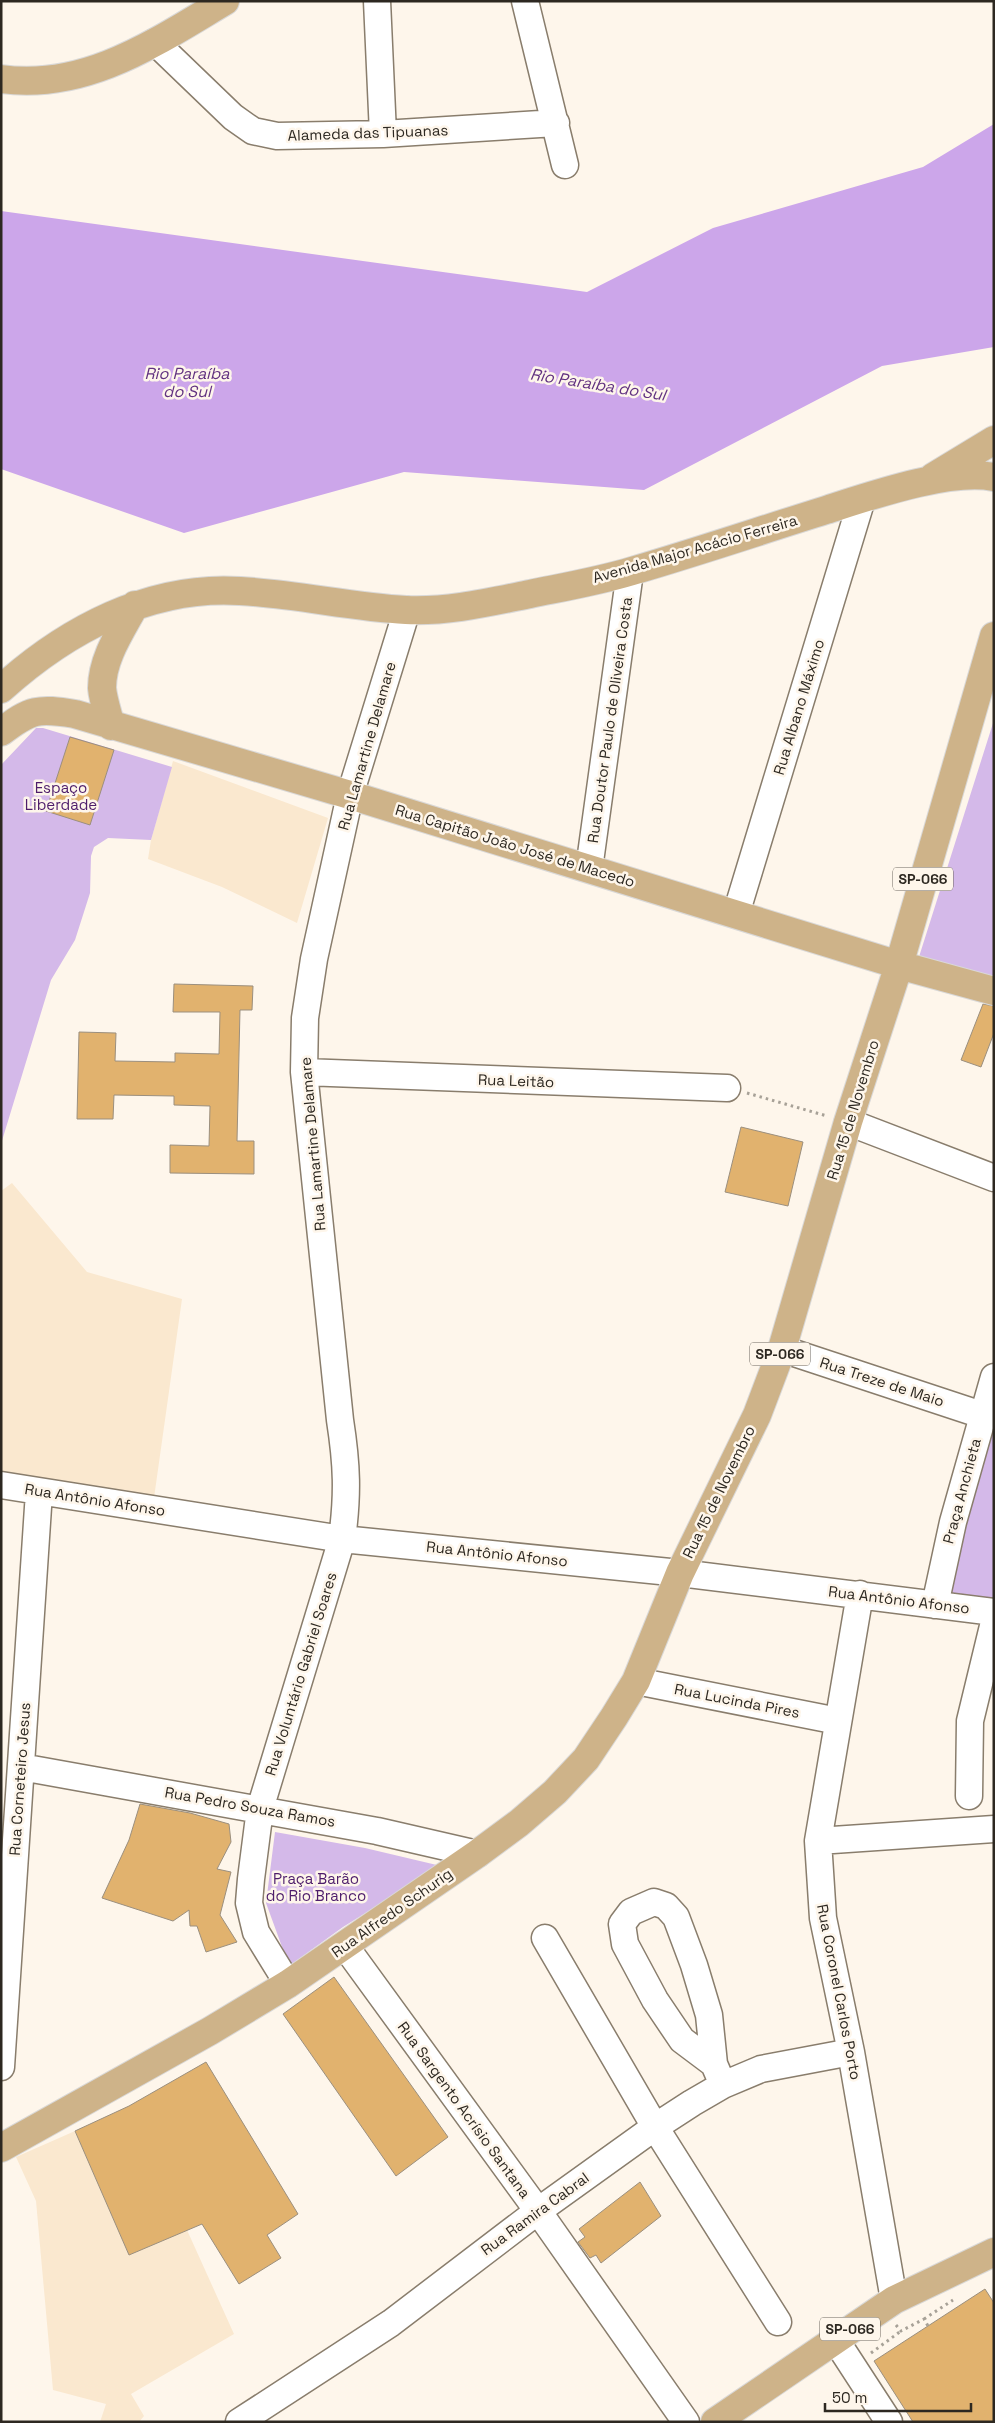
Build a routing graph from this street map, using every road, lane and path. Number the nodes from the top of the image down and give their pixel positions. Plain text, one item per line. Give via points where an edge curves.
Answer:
1 (225, 1) edge
2 (377, 1) edge
3 (525, 1) edge
4 (155, 42) junction
5 (1, 80) edge
6 (556, 123) junction
7 (383, 134) junction
8 (565, 165) dead end
9 (994, 440) edge
10 (994, 477) edge
11 (924, 482) junction
12 (862, 499) junction
13 (630, 572) junction
14 (135, 605) junction
15 (407, 610) junction
16 (994, 636) edge
17 (1, 690) edge
18 (111, 726) junction
19 (1, 732) edge
20 (350, 795) junction
21 (589, 869) junction
22 (736, 914) junction
23 (898, 965) junction
24 (994, 992) edge
25 (304, 1072) junction
26 (727, 1088) joint
27 (848, 1122) junction
28 (994, 1178) edge
29 (782, 1349) junction
30 (994, 1377) edge
31 (982, 1415) junction
32 (1, 1485) edge
33 (39, 1492) junction
34 (342, 1539) junction
35 (680, 1573) junction
36 (860, 1594) junction
37 (935, 1605) junction
38 (994, 1612) edge
39 (994, 1622) edge
40 (636, 1681) junction
41 (838, 1721) junction
42 (21, 1766) junction
43 (969, 1796) dead end
44 (260, 1809) junction
45 (994, 1829) edge
46 (818, 1841) junction
47 (477, 1854) junction
48 (545, 1938) dead end
49 (345, 1946) junction
50 (288, 1984) junction
51 (851, 2052) junction
52 (1, 2067) edge
53 (719, 2075) junction
54 (655, 2127) junction
55 (1, 2148) edge
56 (538, 2211) junction
57 (992, 2258) edge
58 (894, 2300) junction
59 (778, 2322) dead end
60 (901, 2331) dead end
61 (835, 2339) junction
62 (852, 2366) junction
63 (238, 2422) edge
64 (686, 2422) edge
65 (715, 2422) edge
66 (890, 2422) edge

1 - 4 main road
2 - 7 street
3 - 6 street
4 - 5 main road via 105,67 78,74 48,81
4 - 7 street, Alameda das Tipuanas via 233,118 254,131 277,136
6 - 7 street, Alameda das Tipuanas
6 - 8 street
9 - 11 main road, Avenida Major Acácio Ferreira
10 - 11 main road, Avenida Major Acácio Ferreira via 982,475
11 - 12 main road, Avenida Major Acácio Ferreira
12 - 13 main road, Avenida Major Acácio Ferreira
12 - 22 street, Rua Albano Máximo
13 - 15 main road, Avenida Major Acácio Ferreira via 466,607
13 - 21 street, Rua Doutor Paulo de Oliveira Costa
14 - 15 main road, Avenida Major Acácio Ferreira via 188,592 238,590
14 - 17 main road, Avenida Major Acácio Ferreira via 69,638 31,662
14 - 18 main road via 116,640 104,672 102,690
15 - 20 street, Rua Lamartine Delamare
16 - 23 main road, Rua 15 de Novembro / SP-066
18 - 19 main road, Rua Capitão João José de Macedo via 75,714 35,711 20,717
18 - 20 main road, Rua Capitão João José de Macedo
20 - 21 main road, Rua Capitão João José de Macedo
20 - 25 street, Rua Lamartine Delamare via 314,959 305,1018
21 - 22 main road, Rua Capitão João José de Macedo
22 - 23 main road, Rua Capitão João José de Macedo
23 - 24 main road, Rua Capitão João José de Macedo
23 - 27 main road, Rua 15 de Novembro / SP-066
25 - 26 street, Rua Leitão
25 - 34 street, Rua Lamartine Delamare via 347,1464
26 - 27 path
27 - 28 street
27 - 29 main road, Rua 15 de Novembro / SP-066
29 - 31 street, Rua Treze de Maio
29 - 35 main road, Rua 15 de Novembro / SP-066 via 757,1415
30 - 31 street, Praça Anchieta
31 - 37 street, Praça Anchieta
32 - 33 street, Rua Antônio Afonso
33 - 34 street, Rua Antônio Afonso
33 - 42 street, Rua Corneteiro Jesus
34 - 35 street, Rua Antônio Afonso
34 - 44 street, Rua Voluntário Gabriel Soares
35 - 36 street, Rua Antônio Afonso
35 - 40 main road, Rua Alfredo Schurig / SP-066
36 - 37 street, Rua Antônio Afonso
36 - 41 street, Rua Coronel Carlos Porto
37 - 38 street, Rua Antônio Afonso
39 - 43 street via 970,1721
40 - 41 street, Rua Lucinda Pires
40 - 47 main road, Rua Alfredo Schurig / SP-066 via 586,1759 555,1792
41 - 46 street, Rua Coronel Carlos Porto
42 - 44 street, Rua Pedro Souza Ramos
42 - 52 street, Rua Corneteiro Jesus
44 - 47 street, Rua Pedro Souza Ramos
44 - 50 street via 249,1903 256,1932
45 - 46 street
46 - 51 street, Rua Coronel Carlos Porto via 823,1918
47 - 49 main road, Rua Alfredo Schurig / SP-066
48 - 54 street
49 - 50 main road, Rua Alfredo Schurig / SP-066
49 - 56 street, Rua Sargento Acrísio Santana
50 - 55 main road, Rua Alfredo Schurig / SP-066
51 - 53 street, Rua Ramira Cabral
51 - 58 street, Rua Coronel Carlos Porto
53 - 53 street via 709,2016 676,1917 666,1906 654,1902 631,1912 622,1924 625,1944 655,2000 682,2040
53 - 54 street, Rua Ramira Cabral
54 - 56 street, Rua Ramira Cabral
54 - 59 street
56 - 63 street, Rua Ramira Cabral via 391,2323
56 - 64 street, Rua Sargento Acrísio Santana
57 - 58 main road, SP-066
58 - 61 main road, SP-066
60 - 62 path
61 - 62 street
61 - 65 main road, SP-066
62 - 66 street

